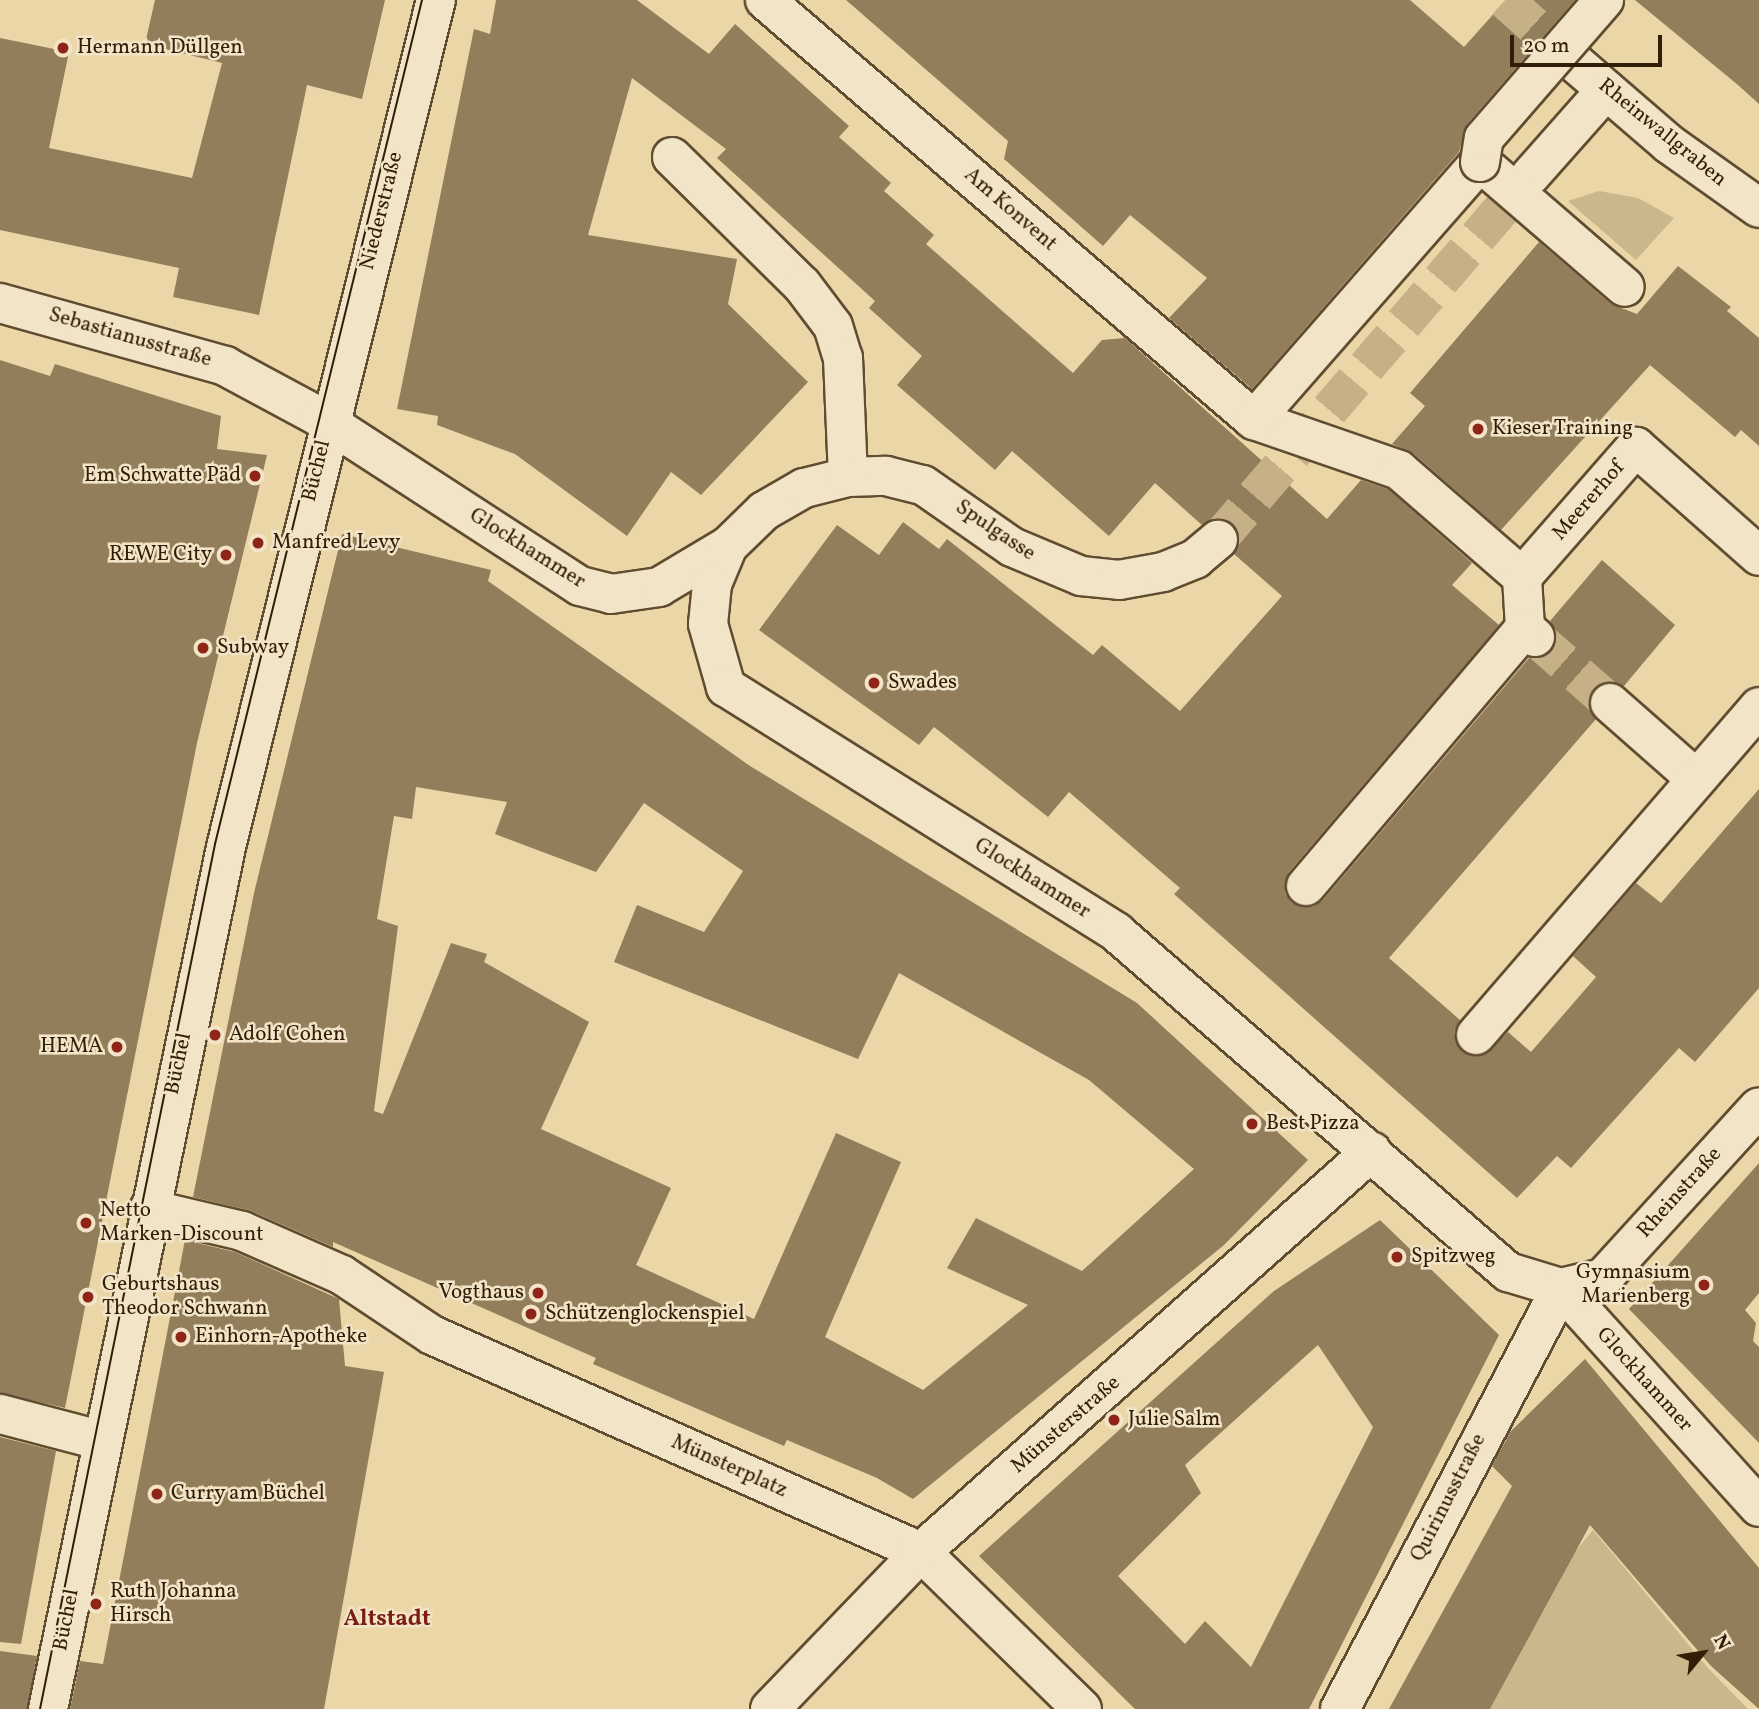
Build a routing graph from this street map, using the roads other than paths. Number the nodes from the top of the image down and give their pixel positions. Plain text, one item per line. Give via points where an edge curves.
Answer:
1 (436, 0) edge
2 (765, 0) edge
3 (1604, 0) edge
4 (1567, 56) tunnel mouth
5 (1606, 90) junction
6 (672, 157) dead end
7 (1480, 162) junction
8 (1530, 176) tunnel mouth
9 (1759, 208) edge
10 (1625, 287) dead end
11 (0, 303) edge
12 (1254, 420) junction
13 (329, 423) junction
14 (848, 477) junction
15 (1219, 540) tunnel mouth
16 (728, 546) junction
17 (1759, 556) edge
18 (1522, 577) junction
19 (1610, 703) tunnel mouth
20 (1759, 707) edge
21 (1695, 778) junction
22 (1306, 886) dead end
23 (1476, 1035) dead end
24 (1759, 1107) edge
25 (1372, 1151) junction
26 (149, 1209) junction
27 (1560, 1288) junction
28 (0, 1414) edge
29 (103, 1441) junction
30 (1759, 1507) edge
31 (920, 1552) junction
32 (48, 1709) edge
33 (770, 1709) edge
34 (1082, 1709) edge
35 (1340, 1709) edge

1 - 13 street, Niederstraße
2 - 12 street, Am Konvent
3 - 7 street, bridge via 1484,138
4 - 5 street, Rheinwallgraben
5 - 8 street
5 - 9 street, Rheinwallgraben
6 - 14 street via 802,285 833,326 843,358
7 - 10 street
7 - 12 street
11 - 13 street, Sebastianusstraße via 170,345 266,386
12 - 18 street, Am Konvent via 1399,470
13 - 16 street, Glockhammer via 580,586 634,594
13 - 26 street, Büchel via 226,847
14 - 15 street, Spulgasse via 886,476 923,485 1012,547 1081,576 1119,580 1163,572 1195,559
14 - 16 street, Spulgasse via 804,488 764,511
16 - 25 street, Glockhammer via 712,584 708,624 726,687 1116,932
17 - 18 street, Meererhof via 1636,447
18 - 22 street via 1530,633
19 - 21 street
20 - 21 street
21 - 23 street
24 - 27 street, Rheinstraße via 1603,1278
25 - 27 street, Glockhammer via 1508,1272
25 - 31 street, Münsterstraße
26 - 29 street, Büchel
26 - 31 street, Münsterplatz via 242,1231 342,1275 432,1335
27 - 30 street, Glockhammer
27 - 35 street, Quirinusstraße
28 - 29 street
29 - 32 street, Büchel
31 - 33 street, Münsterstraße
31 - 34 street, Münsterplatz

